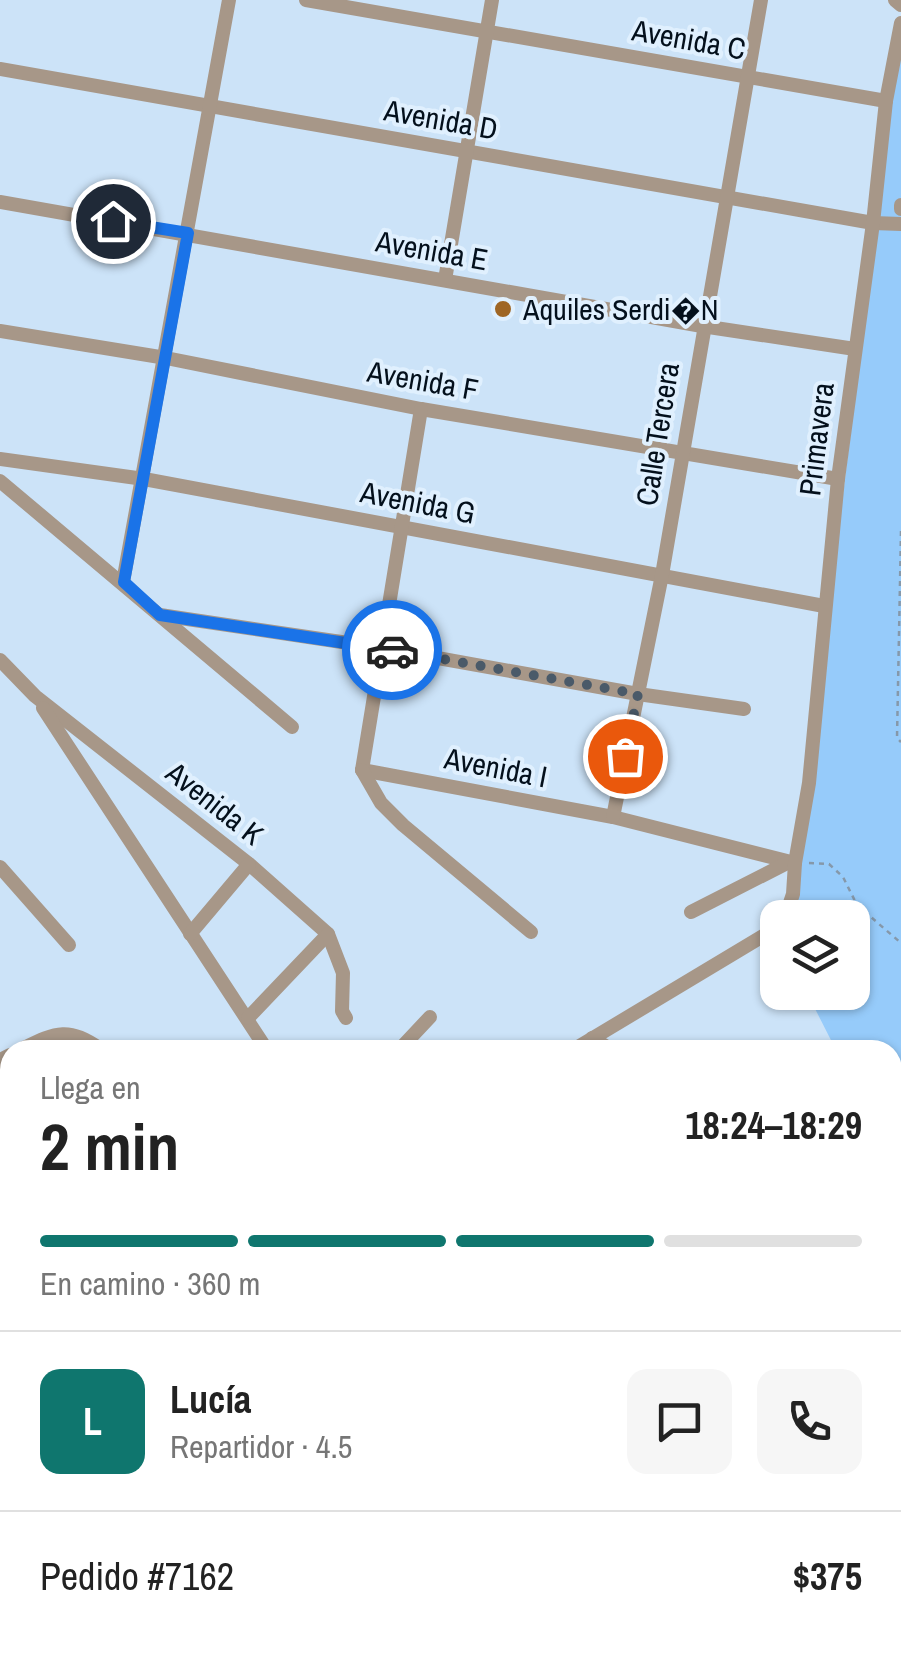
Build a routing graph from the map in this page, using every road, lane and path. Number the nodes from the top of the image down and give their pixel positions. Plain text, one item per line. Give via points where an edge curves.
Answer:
1 (229, 0) edge
2 (306, 0) edge
3 (492, 0) edge
4 (761, 0) edge
5 (895, 0) edge
6 (901, 5) edge
7 (901, 23) edge
8 (486, 31) junction
9 (0, 69) edge
10 (746, 77) junction
11 (886, 101) junction
12 (211, 108) junction
13 (466, 151) junction
14 (725, 194) junction
15 (0, 202) edge
16 (873, 223) junction
17 (901, 224) edge
18 (188, 233) junction
19 (446, 280) junction
20 (702, 326) junction
21 (0, 331) edge
22 (855, 349) junction
23 (166, 358) junction
24 (422, 409) junction
25 (681, 452) junction
26 (0, 460) edge
27 (144, 479) junction
28 (838, 479) junction
29 (0, 481) edge
30 (404, 528) junction
31 (901, 531) edge
32 (662, 575) junction
33 (124, 582) junction
34 (824, 606) junction
35 (160, 615) junction
36 (382, 648) junction
37 (0, 660) edge
38 (638, 694) junction
39 (35, 696) junction
40 (744, 709) dead end
41 (292, 726) dead end
42 (901, 742) edge
43 (362, 770) junction
44 (613, 817) junction
45 (792, 862) junction
46 (250, 864) junction
47 (0, 867) edge
48 (791, 900) edge
49 (691, 912) dead end
50 (531, 932) dead end
51 (190, 934) junction
52 (328, 934) junction
53 (760, 938) edge
54 (901, 943) edge
55 (69, 945) dead end
56 (430, 1016) dead end
57 (248, 1018) junction
58 (346, 1018) dead end
59 (592, 1038) junction
60 (41, 1040) edge
61 (87, 1040) edge
62 (260, 1040) edge
63 (408, 1040) edge
64 (589, 1040) edge
65 (595, 1040) edge

1 - 12 street
2 - 8 street, Avenida C
3 - 8 street
4 - 10 street, Calle Tercera
5 - 6 street
7 - 11 street, Primavera
8 - 10 street, Avenida C
8 - 13 street
9 - 12 street, Avenida D
10 - 11 street, Avenida C
10 - 14 street, Calle Tercera
11 - 16 street, Primavera
12 - 13 street, Avenida D
12 - 18 street
13 - 14 street, Avenida D
13 - 19 street
14 - 16 street, Avenida D
14 - 20 street, Calle Tercera
15 - 18 street, Avenida E
16 - 17 street, Avenida D
16 - 22 street, Primavera
18 - 19 street, Avenida E
18 - 23 street
19 - 20 street, Avenida E
20 - 22 street, Avenida E
20 - 25 street, Calle Tercera
21 - 23 street, Avenida F
22 - 28 street, Primavera
23 - 24 street, Avenida F
23 - 27 street
24 - 25 street, Avenida F
24 - 30 street
25 - 28 street, Avenida F
25 - 32 street, Calle Tercera
26 - 27 street, Avenida G
27 - 30 street, Avenida G
27 - 33 street
28 - 34 street, Primavera
29 - 33 street
30 - 32 street, Avenida G
30 - 36 street
31 - 42 path
32 - 34 street, Avenida G
32 - 38 street, Calle Tercera
33 - 35 street
34 - 45 street, Primavera via 809,782
35 - 36 street
35 - 41 street
36 - 38 street
36 - 43 street
37 - 39 street, Avenida K
38 - 40 street
38 - 44 street, Calle Tercera
39 - 46 street, Avenida K
39 - 51 street
43 - 44 street, Avenida I
43 - 50 street via 402,825
44 - 45 street, Avenida I
45 - 48 street, Primavera
45 - 49 street
45 - 54 path via 829,864 857,905
46 - 51 street
46 - 52 street, Avenida K
47 - 55 street
51 - 57 street
52 - 57 street
52 - 58 street via 343,972
53 - 59 street
56 - 63 street
57 - 62 street
59 - 64 street
59 - 65 street
60 - 61 street

